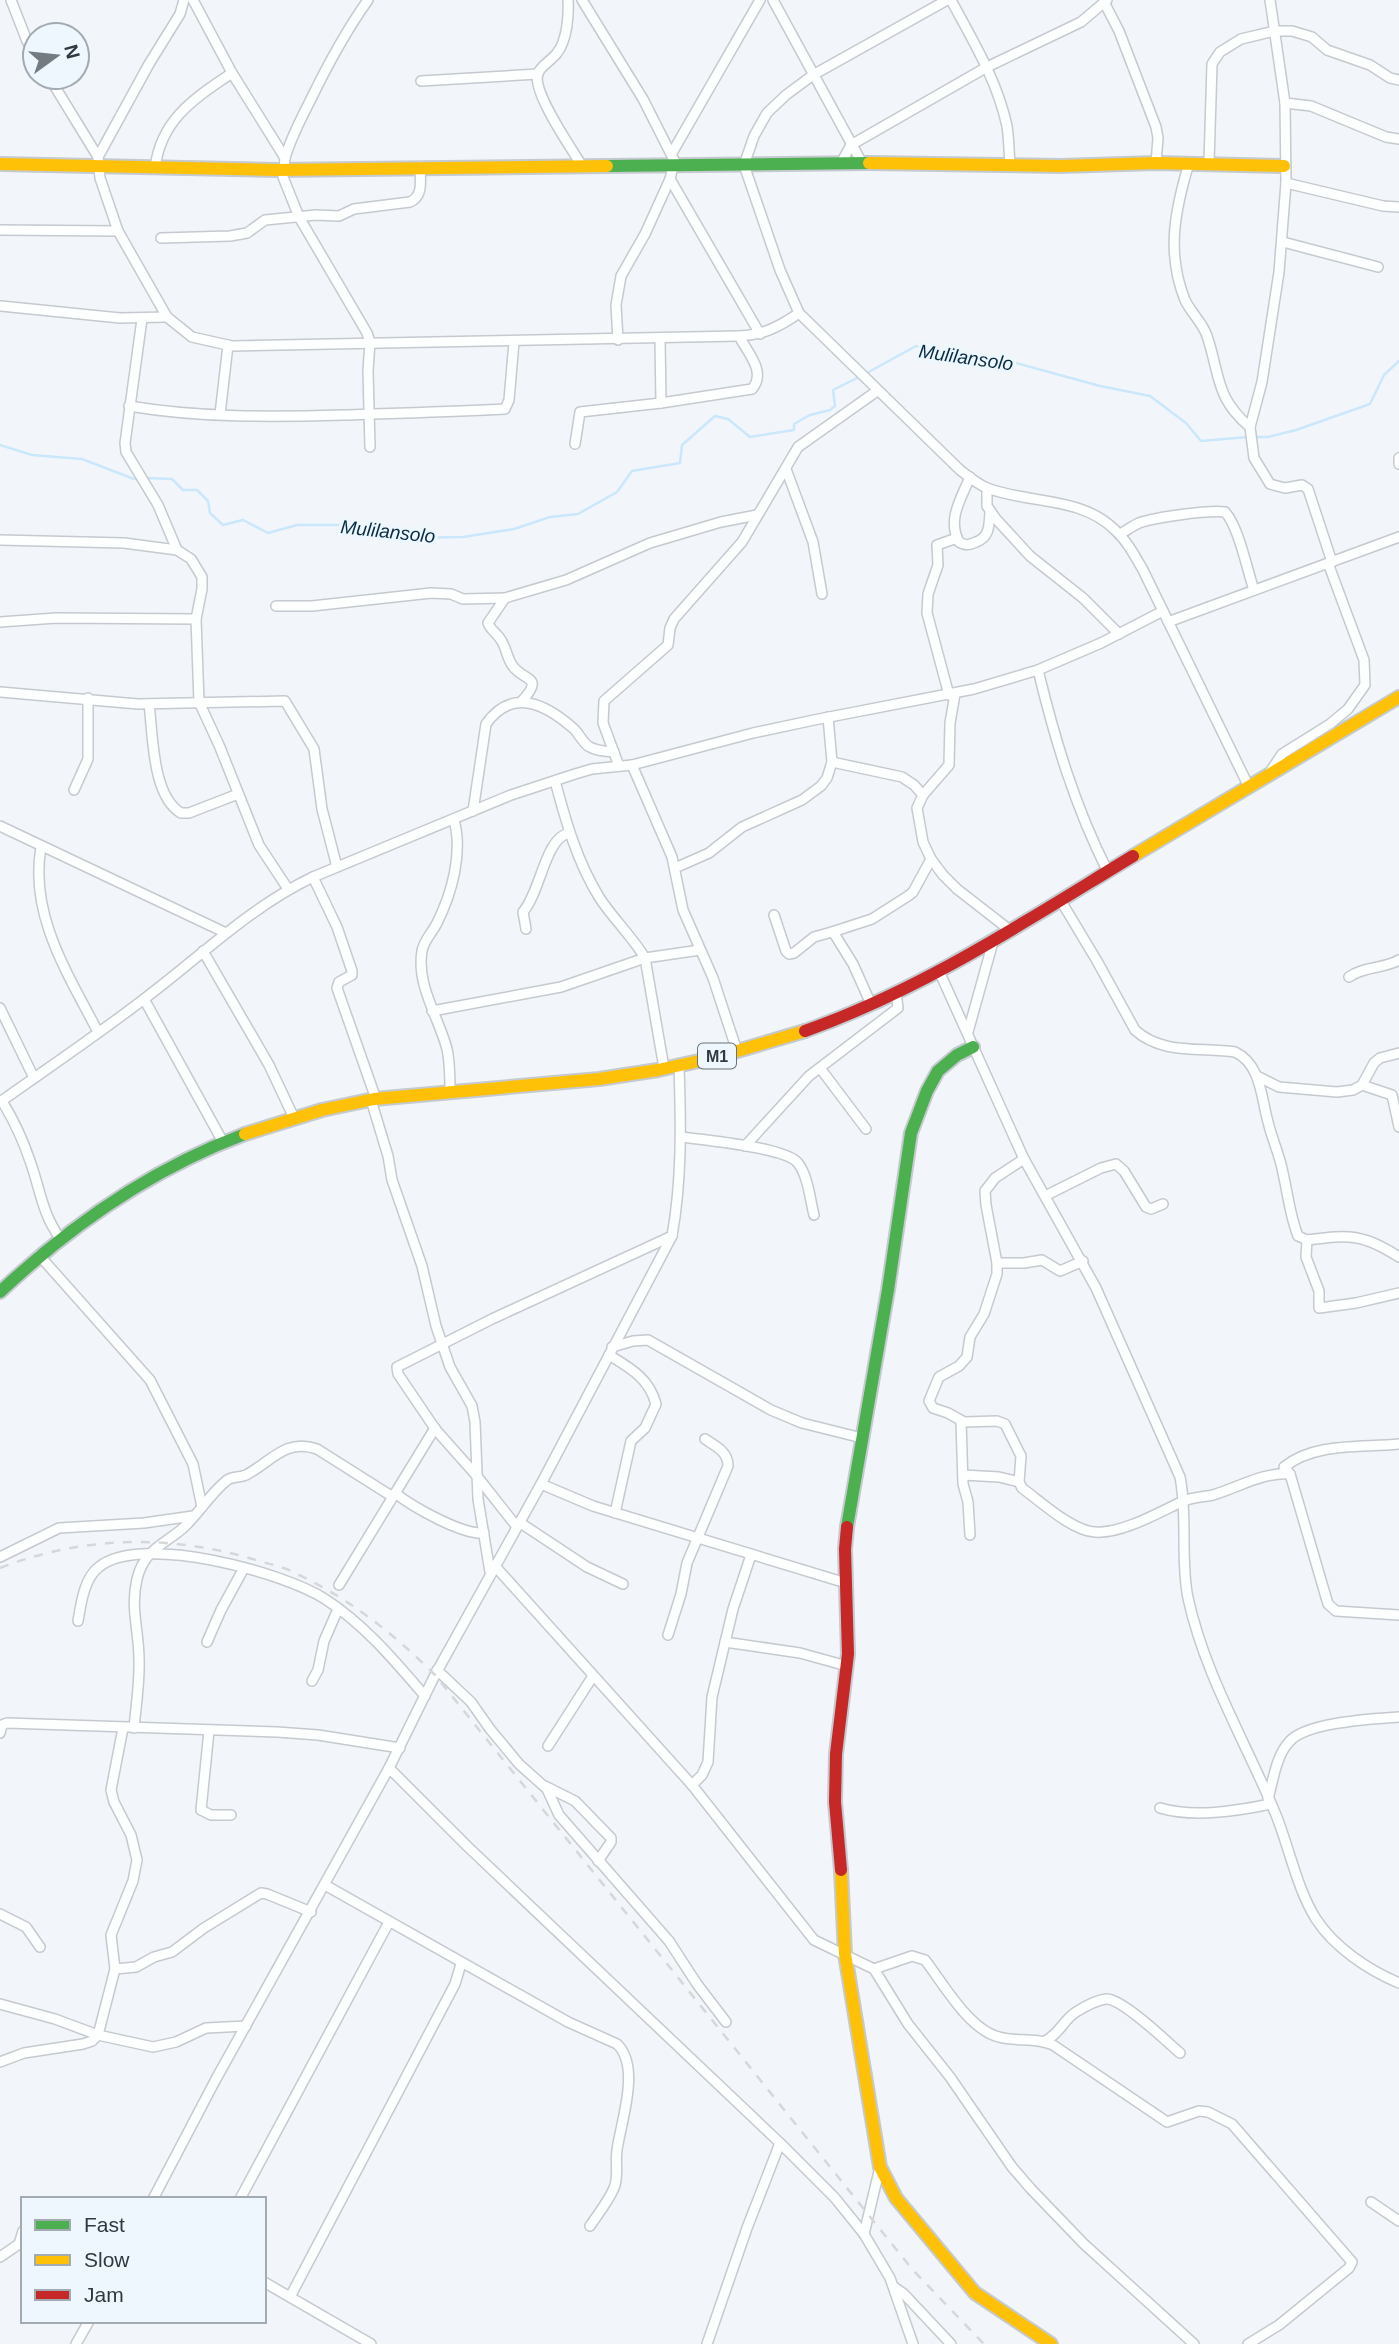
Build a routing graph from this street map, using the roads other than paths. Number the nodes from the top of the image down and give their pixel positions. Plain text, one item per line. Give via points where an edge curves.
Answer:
1 (11, 0) edge
2 (184, 0) edge
3 (193, 0) edge
4 (368, 0) edge
5 (568, 0) edge
6 (582, 0) edge
7 (760, 0) edge
8 (773, 0) edge
9 (949, 0) edge
10 (1270, 0) edge
11 (1105, 1) edge
12 (21, 26) edge
13 (1275, 31) junction
14 (987, 67) junction
15 (232, 73) junction
16 (538, 74) junction
17 (813, 75) junction
18 (1399, 80) edge
19 (421, 81) dead end
20 (57, 91) edge
21 (1285, 103) junction
22 (1399, 139) edge
23 (851, 145) junction
24 (98, 162) junction
25 (285, 163) junction
26 (841, 163) junction
27 (862, 163) junction
28 (1156, 163) junction
29 (1189, 163) junction
30 (1209, 163) junction
31 (0, 164) edge
32 (744, 165) junction
33 (1010, 165) junction
34 (582, 166) junction
35 (673, 166) junction
36 (1284, 166) junction
37 (420, 167) junction
38 (155, 168) junction
39 (1286, 183) junction
40 (1399, 208) edge
41 (299, 217) junction
42 (0, 230) edge
43 (118, 231) junction
44 (161, 239) dead end
45 (1283, 242) junction
46 (1378, 267) dead end
47 (1, 306) edge
48 (799, 313) junction
49 (167, 317) junction
50 (142, 319) junction
51 (760, 334) junction
52 (738, 336) junction
53 (660, 339) junction
54 (618, 340) junction
55 (370, 342) junction
56 (514, 342) junction
57 (228, 345) junction
58 (877, 391) junction
59 (661, 403) junction
60 (129, 406) junction
61 (220, 414) junction
62 (370, 415) junction
63 (1250, 433) junction
64 (575, 444) dead end
65 (370, 447) dead end
66 (1399, 458) edge
67 (1399, 464) edge
68 (786, 469) junction
69 (970, 477) junction
70 (987, 488) junction
71 (990, 512) junction
72 (757, 516) junction
73 (1119, 534) junction
74 (1399, 537) edge
75 (957, 538) junction
76 (0, 540) edge
77 (177, 550) junction
78 (1330, 563) junction
79 (1254, 590) junction
80 (822, 594) dead end
81 (505, 598) junction
82 (276, 606) dead end
83 (1163, 611) junction
84 (196, 619) junction
85 (0, 622) edge
86 (1168, 622) junction
87 (1119, 634) junction
88 (1038, 670) junction
89 (0, 692) edge
90 (952, 694) junction
91 (1399, 696) edge
92 (88, 698) junction
93 (199, 702) junction
94 (521, 702) junction
95 (149, 704) junction
96 (828, 717) junction
97 (614, 752) junction
98 (832, 762) junction
99 (632, 765) junction
100 (619, 766) junction
101 (1269, 773) junction
102 (555, 781) junction
103 (1248, 785) junction
104 (74, 790) dead end
105 (238, 794) junction
106 (923, 795) junction
107 (473, 811) junction
108 (453, 820) junction
109 (0, 826) edge
110 (569, 833) junction
111 (41, 847) junction
112 (931, 859) junction
113 (337, 867) junction
114 (675, 868) junction
115 (1108, 872) junction
116 (313, 877) junction
117 (288, 889) junction
118 (1061, 901) junction
119 (774, 915) dead end
120 (526, 929) dead end
121 (832, 932) junction
122 (1011, 932) junction
123 (226, 933) junction
124 (993, 942) junction
125 (700, 950) junction
126 (203, 951) junction
127 (645, 958) junction
128 (1399, 960) edge
129 (939, 971) junction
130 (1349, 977) dead end
131 (896, 992) junction
132 (144, 999) junction
133 (871, 1004) junction
134 (0, 1008) edge
135 (432, 1012) junction
136 (98, 1032) junction
137 (968, 1032) junction
138 (973, 1047) junction
139 (737, 1051) junction
140 (1399, 1053) edge
141 (680, 1066) junction
142 (664, 1068) junction
143 (820, 1068) junction
144 (1257, 1076) junction
145 (34, 1078) junction
146 (1362, 1085) junction
147 (450, 1092) junction
148 (373, 1099) junction
149 (1, 1101) edge
150 (294, 1118) junction
151 (1399, 1127) edge
152 (866, 1129) dead end
153 (681, 1137) junction
154 (223, 1142) junction
155 (745, 1146) junction
156 (1024, 1159) junction
157 (1045, 1196) junction
158 (1163, 1204) dead end
159 (814, 1215) dead end
160 (672, 1236) junction
161 (60, 1238) junction
162 (1307, 1240) junction
163 (40, 1255) junction
164 (1399, 1257) edge
165 (1083, 1261) junction
166 (997, 1263) junction
167 (0, 1292) edge
168 (1399, 1293) edge
169 (442, 1343) junction
170 (610, 1351) junction
171 (961, 1421) junction
172 (435, 1428) junction
173 (705, 1438) dead end
174 (862, 1438) junction
175 (1399, 1444) edge
176 (1287, 1471) junction
177 (476, 1475) junction
178 (963, 1475) junction
179 (1018, 1482) junction
180 (541, 1483) junction
181 (394, 1495) junction
182 (1184, 1500) junction
183 (202, 1507) junction
184 (615, 1513) junction
185 (195, 1516) junction
186 (518, 1524) junction
187 (484, 1533) junction
188 (970, 1535) dead end
189 (697, 1536) junction
190 (150, 1553) junction
191 (751, 1555) junction
192 (0, 1556) edge
193 (244, 1567) junction
194 (492, 1569) junction
195 (846, 1583) junction
196 (623, 1584) dead end
197 (339, 1585) dead end
198 (338, 1609) junction
199 (1399, 1615) edge
200 (78, 1621) dead end
201 (668, 1635) dead end
202 (725, 1642) junction
203 (207, 1643) dead end
204 (847, 1666) junction
205 (437, 1670) junction
206 (593, 1676) junction
207 (312, 1681) dead end
208 (425, 1696) junction
209 (1399, 1717) edge
210 (123, 1728) junction
211 (134, 1728) junction
212 (209, 1731) junction
213 (0, 1733) edge
214 (548, 1746) dead end
215 (400, 1748) junction
216 (389, 1768) junction
217 (543, 1785) junction
218 (692, 1785) junction
219 (1269, 1801) junction
220 (1160, 1808) dead end
221 (231, 1815) dead end
222 (598, 1861) junction
223 (325, 1885) junction
224 (311, 1912) junction
225 (0, 1914) edge
226 (389, 1922) junction
227 (40, 1947) dead end
228 (845, 1954) junction
229 (461, 1964) junction
230 (115, 1969) junction
231 (874, 1969) junction
232 (1399, 1983) edge
233 (0, 2004) edge
234 (726, 2022) dead end
235 (246, 2026) junction
236 (98, 2035) junction
237 (1045, 2041) junction
238 (1180, 2053) dead end
239 (0, 2062) edge
240 (780, 2143) junction
241 (880, 2167) junction
242 (154, 2197) edge
243 (241, 2197) edge
244 (1371, 2202) dead end
245 (1399, 2221) edge
246 (590, 2226) dead end
247 (864, 2234) junction
248 (21, 2238) edge
249 (0, 2257) edge
250 (266, 2283) edge
251 (894, 2287) junction
252 (290, 2297) junction
253 (88, 2323) edge
254 (76, 2344) edge
255 (371, 2344) edge
256 (707, 2344) edge
257 (913, 2344) edge
258 (951, 2344) edge
259 (1051, 2344) edge
260 (1194, 2344) edge
261 (1248, 2344) edge

1 - 12 street
2 - 24 street
3 - 15 street
4 - 25 street via 291,136
5 - 16 street via 562,44
6 - 35 street via 643,99
7 - 35 street
8 - 17 street
9 - 14 street
9 - 17 street
10 - 13 street
11 - 14 street via 1081,22
11 - 28 street via 1156,127
13 - 18 street via 1312,37 1327,50
13 - 21 street
13 - 30 street via 1231,43 1212,64
14 - 23 street
14 - 33 street via 1007,128
15 - 25 street
15 - 38 street via 179,113
16 - 19 street
16 - 34 street via 544,101
17 - 23 street
17 - 32 street via 767,113
20 - 24 street
21 - 22 street via 1311,106
21 - 36 street
23 - 26 street
23 - 27 street
24 - 31 street
24 - 38 street
24 - 43 street
25 - 37 street
25 - 38 street
25 - 41 street via 283,177
26 - 27 street
26 - 32 street
27 - 33 street
28 - 29 street
28 - 33 street
29 - 30 street
29 - 63 street via 1174,239 1177,278 1205,332 1217,382
30 - 36 street
32 - 35 street
32 - 48 street
34 - 35 street
34 - 37 street
35 - 51 street
35 - 54 street via 645,234 621,276 616,305
36 - 39 street
37 - 41 street via 419,195 410,202 354,209 339,216
39 - 40 street
39 - 45 street
41 - 44 street via 265,220 247,233 230,236
41 - 55 street
42 - 43 street
43 - 49 street
45 - 46 street
45 - 63 street
47 - 50 street
48 - 51 street
48 - 58 street
49 - 50 street
49 - 57 street via 192,337
50 - 60 street
51 - 52 street
52 - 53 street
52 - 59 street via 758,371 752,389
53 - 54 street
53 - 59 street
54 - 56 street
55 - 56 street
55 - 57 street
55 - 62 street
56 - 62 street via 505,408
57 - 61 street
58 - 68 street via 798,447
58 - 69 street
59 - 64 street via 580,412
60 - 61 street
60 - 77 street via 126,452 158,505
61 - 62 street via 265,418
62 - 65 street
63 - 78 street via 1254,458 1270,484 1308,489
66 - 67 street
68 - 72 street
68 - 80 street via 813,542
69 - 70 street
69 - 75 street via 954,516
70 - 71 street
70 - 73 street via 1089,512
71 - 75 street via 985,539 964,545
71 - 87 street via 1030,556
72 - 81 street via 650,543 566,580
72 - 97 street via 742,542 674,619 668,645 604,701 603,723
73 - 79 street via 1158,518 1225,512
73 - 83 street
74 - 78 street
75 - 90 street via 937,545 938,565 926,603
76 - 77 street via 124,543
77 - 84 street via 191,559 202,577
78 - 79 street
78 - 101 street via 1364,660 1364,685 1348,709 1282,754
79 - 86 street
81 - 82 street via 463,599 431,593
81 - 94 street via 488,623 500,637 513,668 531,681 532,690
83 - 86 street
83 - 87 street
84 - 85 street
84 - 93 street
86 - 103 street
87 - 88 street
88 - 90 street
88 - 115 street via 1072,792
89 - 92 street
90 - 96 street
90 - 106 street via 949,765
91 - 101 street, M1
92 - 95 street
92 - 104 street via 88,759
93 - 95 street
93 - 105 street
93 - 113 street via 288,703 314,749 322,809
94 - 97 street via 553,713 592,748
94 - 107 street via 505,705 486,724
95 - 105 street via 162,790 172,806 185,814
96 - 98 street
96 - 99 street
97 - 100 street
98 - 106 street via 902,777
98 - 114 street via 827,778 812,795 748,823 709,853
99 - 100 street
99 - 114 street
100 - 102 street
101 - 103 street, M1
102 - 107 street
102 - 110 street
103 - 115 street, M1
105 - 117 street via 259,845
106 - 112 street via 917,808
107 - 108 street
108 - 113 street
108 - 135 street via 458,838 454,875 422,954
109 - 111 street
110 - 120 street via 553,844 535,896 523,912
110 - 127 street via 600,898
111 - 123 street
111 - 136 street via 38,867 46,924
112 - 121 street via 913,892 892,908
112 - 122 street via 957,889
113 - 116 street
114 - 125 street via 683,910
115 - 118 street, M1
116 - 117 street
116 - 148 street via 352,971 337,988
117 - 123 street
118 - 122 street, M1
118 - 144 street via 1142,1037 1186,1050 1235,1052
119 - 121 street via 789,954 814,937
121 - 133 street via 842,943
122 - 124 street, M1
123 - 126 street
124 - 129 street, M1
124 - 137 street
125 - 127 street
125 - 139 street
126 - 132 street
126 - 150 street
127 - 135 street via 561,988
127 - 142 street
128 - 130 street
129 - 131 street, M1
129 - 137 street
131 - 133 street, M1
131 - 143 street via 898,1008
132 - 136 street
132 - 154 street
133 - 139 street, M1
134 - 145 street
135 - 147 street via 446,1047
136 - 145 street
137 - 138 street
138 - 156 street
138 - 174 street via 938,1071 911,1133
139 - 141 street, M1
140 - 146 street via 1374,1063
141 - 142 street, M1
141 - 153 street
142 - 147 street, M1 via 609,1078
143 - 152 street
143 - 155 street
144 - 146 street via 1284,1087 1337,1092
144 - 162 street via 1292,1222 1298,1236
145 - 149 street
146 - 151 street via 1392,1095
147 - 148 street, M1
148 - 150 street, M1
148 - 169 street via 392,1180
149 - 161 street via 31,1163 46,1216
150 - 154 street, M1
153 - 155 street
153 - 160 street
154 - 161 street, M1 via 134,1186
155 - 159 street via 796,1160
156 - 157 street
156 - 166 street via 995,1178 985,1191
157 - 158 street via 1116,1164 1146,1207
157 - 165 street
160 - 169 street
160 - 170 street
161 - 163 street, M1
162 - 164 street via 1361,1237
162 - 168 street via 1306,1257 1319,1290 1319,1308
163 - 167 street, M1
163 - 183 street via 150,1380 193,1464
165 - 166 street via 1060,1271 1042,1260
165 - 182 street via 1180,1477
166 - 171 street via 986,1311 970,1337 967,1357 939,1377 930,1395 933,1408
169 - 172 street via 397,1369
169 - 177 street via 472,1406
170 - 174 street via 648,1340 771,1410
170 - 180 street
170 - 184 street via 640,1375 656,1404 645,1428 631,1441
171 - 178 street
171 - 179 street via 1005,1424 1021,1456
172 - 177 street
172 - 181 street
173 - 189 street via 728,1462
174 - 195 street via 846,1530
175 - 176 street via 1309,1453
176 - 182 street
176 - 199 street via 1328,1604 1336,1611
177 - 186 street
177 - 187 street
178 - 179 street
178 - 188 street
179 - 182 street via 1071,1523 1094,1532 1126,1526
180 - 184 street
180 - 186 street
181 - 183 street via 307,1445 283,1451 247,1474 230,1478
181 - 187 street via 451,1524
181 - 197 street
182 - 219 street via 1185,1579 1192,1615 1217,1689
183 - 185 street
184 - 189 street
185 - 190 street
185 - 192 street via 59,1528
186 - 194 street
186 - 196 street
187 - 194 street
189 - 191 street
189 - 201 street
190 - 193 street
190 - 200 street via 116,1559 96,1569
190 - 211 street via 136,1588 139,1662
191 - 195 street
191 - 202 street
193 - 198 street via 304,1588
193 - 203 street
194 - 205 street
194 - 206 street
195 - 204 street
198 - 207 street
198 - 208 street via 374,1637
202 - 204 street via 800,1653
202 - 218 street via 710,1708 708,1762
204 - 228 street via 835,1802
205 - 208 street
205 - 217 street
206 - 214 street
206 - 218 street
208 - 215 street
209 - 219 street via 1338,1723 1300,1734 1284,1750
210 - 211 street
210 - 213 street via 7,1723
210 - 230 street via 111,1790 138,1860 111,1935
211 - 212 street
212 - 215 street via 318,1735
212 - 221 street via 201,1810
215 - 216 street
216 - 223 street
216 - 240 street
217 - 222 street via 559,1815
217 - 222 street via 577,1803 611,1838
218 - 228 street via 814,1940
219 - 220 street via 1233,1810 1177,1812
219 - 232 street via 1315,1917 1344,1950
222 - 234 street via 670,1941
223 - 224 street
223 - 226 street
224 - 230 street via 261,1893 172,1952 136,1967
224 - 235 street
225 - 227 street via 26,1927
226 - 229 street
226 - 243 street
228 - 231 street
228 - 241 street
229 - 246 street via 622,2050 629,2083 617,2180
229 - 252 street via 455,1984
230 - 236 street
231 - 237 street via 918,1956 986,2032
231 - 260 street via 908,2024 1012,2167 1084,2244
233 - 236 street
235 - 236 street via 206,2028 153,2047
235 - 242 street
236 - 239 street via 83,2044 24,2053
237 - 238 street via 1056,2036 1075,2013 1110,1999
237 - 261 street via 1167,2122 1199,2111 1228,2120 1349,2258 1352,2265 1279,2325
240 - 247 street
240 - 256 street
241 - 247 street
241 - 259 street via 896,2198 975,2293
244 - 245 street
247 - 251 street
248 - 249 street
250 - 252 street
251 - 257 street
251 - 258 street
252 - 255 street
253 - 254 street

